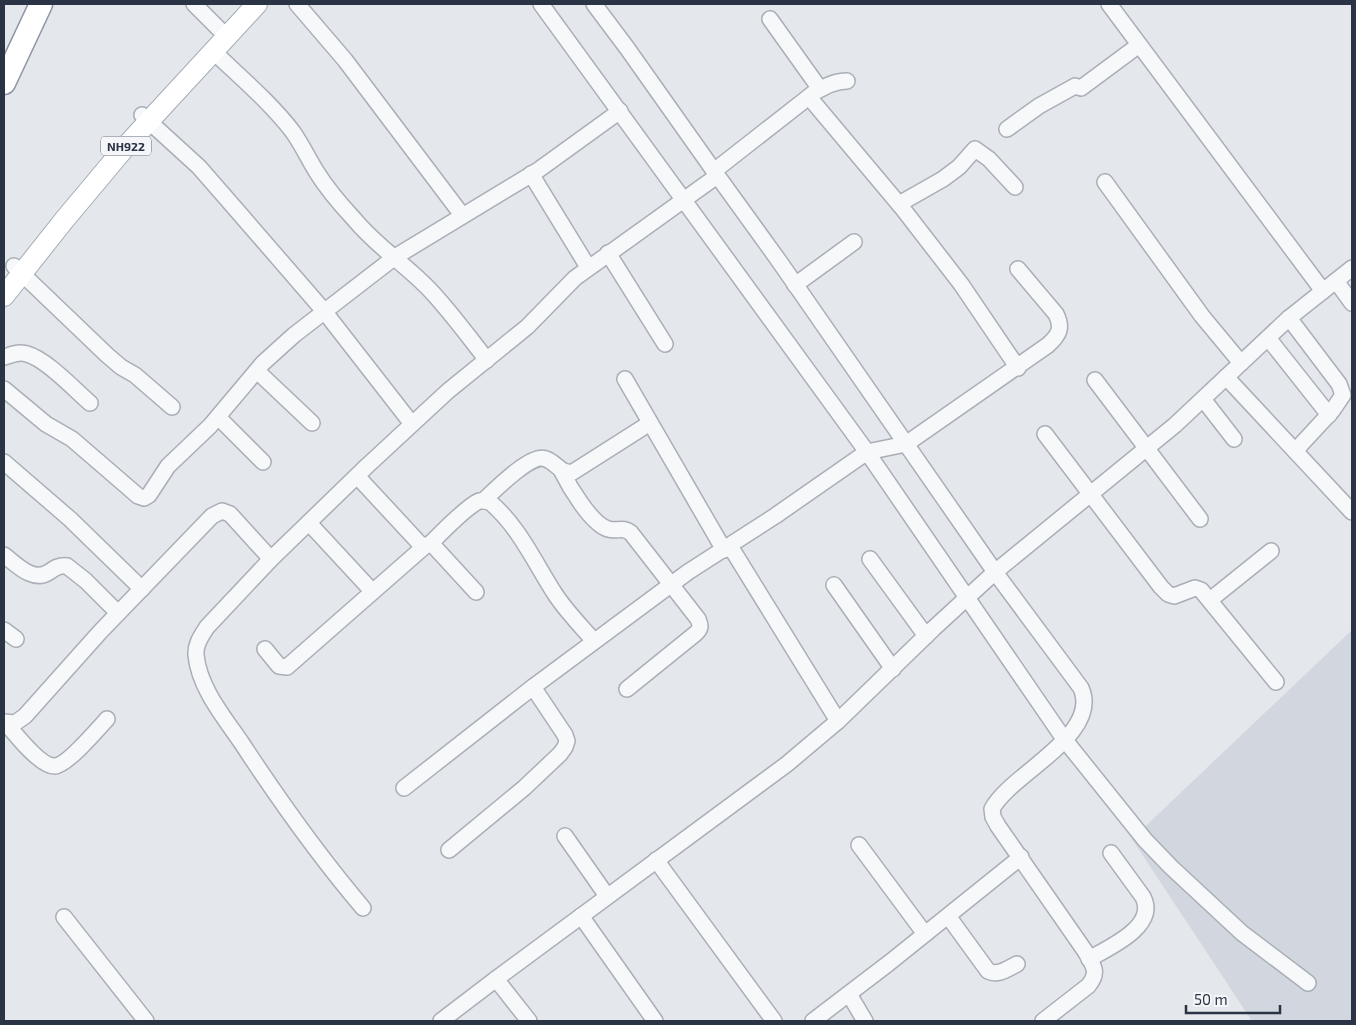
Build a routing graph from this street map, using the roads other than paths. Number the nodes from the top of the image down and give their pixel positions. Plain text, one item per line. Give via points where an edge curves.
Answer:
1 (28, 4) edge
2 (41, 4) edge
3 (194, 4) edge
4 (243, 4) edge
5 (257, 4) edge
6 (297, 4) edge
7 (541, 4) edge
8 (594, 4) edge
9 (1109, 4) edge
10 (770, 19) dead end
11 (219, 29) junction
12 (1139, 45) junction
13 (213, 51) junction
14 (4, 53) edge
15 (848, 81) dead end
16 (4, 83) edge
17 (814, 93) junction
18 (620, 112) junction
19 (145, 118) junction
20 (1007, 129) dead end
21 (715, 173) junction
22 (531, 174) junction
23 (1105, 182) dead end
24 (1015, 187) dead end
25 (683, 200) junction
26 (899, 204) junction
27 (462, 215) junction
28 (854, 242) dead end
29 (608, 254) junction
30 (395, 257) junction
31 (588, 267) junction
32 (1352, 268) edge
33 (1018, 269) dead end
34 (13, 273) edge
35 (1336, 281) junction
36 (796, 284) junction
37 (1323, 291) junction
38 (4, 296) edge
39 (1352, 303) edge
40 (324, 310) junction
41 (1289, 318) junction
42 (1268, 338) junction
43 (665, 344) dead end
44 (4, 357) edge
45 (487, 360) junction
46 (1241, 363) junction
47 (1018, 368) junction
48 (257, 371) junction
49 (1226, 377) junction
50 (625, 379) dead end
51 (1095, 380) dead end
52 (4, 389) edge
53 (1203, 398) junction
54 (90, 403) dead end
55 (172, 407) dead end
56 (1329, 414) junction
57 (218, 417) junction
58 (312, 423) dead end
59 (650, 423) junction
60 (412, 424) junction
61 (1045, 434) dead end
62 (1234, 439) dead end
63 (906, 444) junction
64 (1147, 448) junction
65 (1295, 451) junction
66 (867, 452) junction
67 (4, 462) edge
68 (263, 462) dead end
69 (561, 470) junction
70 (357, 476) junction
71 (1091, 493) junction
72 (483, 501) junction
73 (1352, 512) edge
74 (1200, 519) dead end
75 (309, 523) junction
76 (428, 545) junction
77 (727, 548) junction
78 (1271, 551) dead end
79 (4, 555) edge
80 (270, 559) junction
81 (870, 560) dead end
82 (996, 572) junction
83 (672, 584) junction
84 (834, 585) dead end
85 (142, 589) junction
86 (372, 592) junction
87 (476, 592) dead end
88 (967, 598) junction
89 (1210, 600) junction
90 (118, 613) junction
91 (4, 630) edge
92 (926, 636) junction
93 (16, 639) dead end
94 (594, 641) junction
95 (266, 649) dead end
96 (893, 669) junction
97 (1276, 682) dead end
98 (533, 687) junction
99 (626, 689) dead end
100 (107, 719) dead end
101 (838, 721) junction
102 (5, 723) edge
103 (1064, 739) junction
104 (404, 788) dead end
105 (565, 836) dead end
106 (859, 845) dead end
107 (449, 850) dead end
108 (1111, 853) dead end
109 (1020, 858) junction
110 (656, 860) junction
111 (608, 896) junction
112 (363, 908) dead end
113 (581, 916) junction
114 (948, 916) junction
115 (64, 917) dead end
116 (926, 934) junction
117 (1089, 959) junction
118 (1017, 964) dead end
119 (496, 978) junction
120 (1308, 983) dead end
121 (849, 994) junction
122 (144, 1021) edge
123 (441, 1021) edge
124 (529, 1021) edge
125 (656, 1021) edge
126 (774, 1021) edge
127 (813, 1021) edge
128 (865, 1021) edge
129 (1043, 1021) edge

1 - 14 highway
2 - 16 highway
3 - 11 street
4 - 11 main road
5 - 13 main road, NH922
6 - 27 street via 345,60
7 - 18 street
8 - 21 street
9 - 12 street
10 - 17 street
11 - 19 main road
12 - 20 street via 1081,88 1075,86
12 - 37 street
13 - 19 main road, NH922
13 - 30 street via 275,112 301,143 330,192 372,240
15 - 17 street via 839,81
17 - 21 street
17 - 26 street
18 - 22 street
18 - 25 street
19 - 34 main road via 69,198
19 - 40 street via 199,168
21 - 25 street
21 - 36 street
22 - 27 street
22 - 31 street
23 - 46 street via 1202,316
24 - 26 street via 995,165 975,150 959,168
25 - 29 street
25 - 66 street
26 - 47 street via 962,284
27 - 30 street
28 - 36 street
29 - 31 street
29 - 43 street
30 - 40 street
30 - 45 street via 440,302
31 - 45 street via 527,327
32 - 35 street
33 - 47 street via 1056,314 1060,330 1056,338
34 - 38 main road
34 - 55 street
35 - 37 street
35 - 39 street
36 - 63 street
37 - 41 street
40 - 48 street
40 - 60 street
41 - 42 street
41 - 56 street via 1342,390 1344,395
42 - 46 street
42 - 56 street
44 - 54 street via 17,353 33,356
45 - 60 street
46 - 49 street
47 - 63 street
48 - 57 street
48 - 58 street
49 - 53 street
49 - 65 street
50 - 59 street
51 - 64 street
52 - 57 street via 46,424 72,439 142,498 149,495 168,466
53 - 62 street
53 - 64 street
56 - 65 street
57 - 68 street
59 - 69 street via 581,468 567,473
59 - 77 street
60 - 70 street
61 - 71 street
63 - 66 street
63 - 82 street
64 - 71 street
64 - 74 street
65 - 73 street
66 - 77 street
66 - 88 street
67 - 85 street via 84,532
69 - 72 street via 540,457 524,466
69 - 83 street via 592,517 608,529 627,529
70 - 75 street
70 - 76 street via 418,542
71 - 82 street
71 - 89 street via 1168,594 1174,596 1195,588
72 - 76 street via 465,511
72 - 94 street via 496,508 511,526 556,595
75 - 80 street
75 - 86 street
76 - 86 street
76 - 87 street
77 - 83 street
77 - 101 street
78 - 89 street
79 - 90 street via 38,577 56,567 67,566
80 - 85 street via 234,518 222,511 212,516
80 - 112 street via 199,639 195,652 198,668 217,707 277,796
81 - 92 street
82 - 88 street
82 - 103 street via 1085,696 1082,715
83 - 94 street
83 - 99 street via 698,619 700,630
84 - 96 street
85 - 90 street
86 - 95 street via 287,667 279,666
88 - 92 street
88 - 103 street
89 - 97 street
90 - 102 street via 25,716 15,723
91 - 93 street
92 - 96 street
94 - 98 street
96 - 101 street
98 - 104 street
98 - 107 street via 565,735 565,747 545,769
100 - 102 street via 72,756 56,766 47,764 36,755
101 - 110 street via 787,764
103 - 109 street via 992,809 998,826
103 - 120 street via 1146,840 1178,874 1242,933
105 - 111 street
106 - 116 street
108 - 117 street via 1143,897 1147,911 1138,927
109 - 114 street
109 - 117 street
110 - 111 street
110 - 126 street
111 - 113 street
113 - 119 street
113 - 125 street
114 - 116 street
114 - 118 street via 988,971 999,973
115 - 122 street
116 - 121 street
117 - 129 street via 1095,973 1094,980
119 - 123 street
119 - 124 street
121 - 127 street
121 - 128 street

